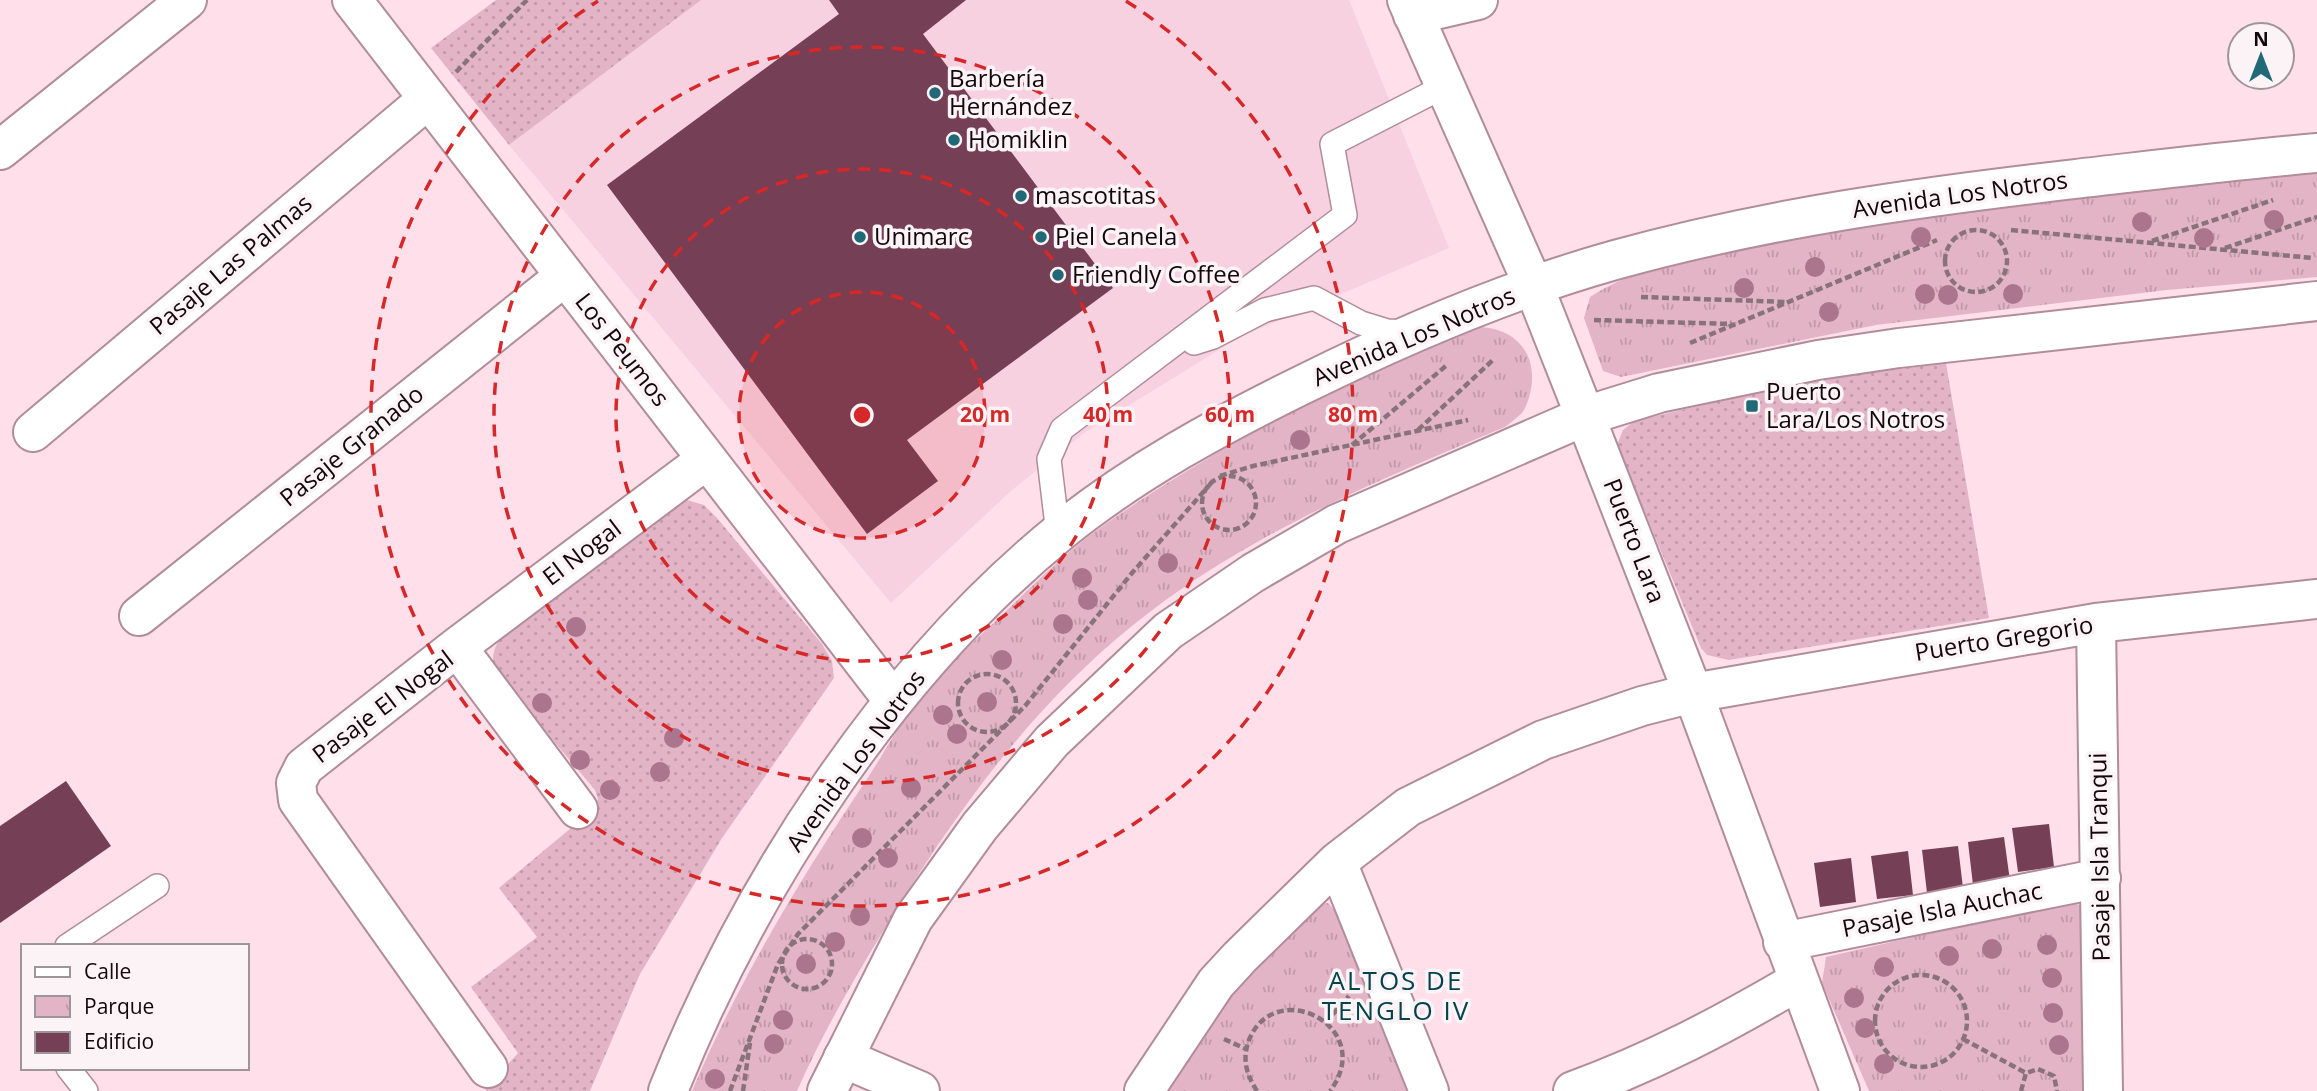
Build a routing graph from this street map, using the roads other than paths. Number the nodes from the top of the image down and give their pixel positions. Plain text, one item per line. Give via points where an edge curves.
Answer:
1 (187, 0) edge
2 (352, 0) edge
3 (1478, 0) edge
4 (1410, 7) edge
5 (1445, 86) junction
6 (428, 99) junction
7 (0, 149) edge
8 (2317, 153) edge
9 (565, 276) junction
10 (1534, 287) junction
11 (2317, 301) edge
12 (1415, 332) junction
13 (1178, 344) junction
14 (1585, 416) junction
15 (33, 432) dead end
16 (706, 460) junction
17 (1058, 534) junction
18 (2317, 599) edge
19 (139, 616) dead end
20 (2096, 623) junction
21 (457, 647) junction
22 (1693, 694) junction
23 (893, 700) junction
24 (578, 809) dead end
25 (1337, 862) junction
26 (2101, 878) junction
27 (157, 886) dead end
28 (1783, 942) junction
29 (70, 944) edge
30 (1798, 981) junction
31 (488, 1068) dead end
32 (70, 1070) edge
33 (835, 1074) edge
34 (86, 1091) edge
35 (668, 1091) edge
36 (920, 1091) edge
37 (1144, 1091) edge
38 (1429, 1091) edge
39 (1573, 1091) edge
40 (1840, 1091) edge
41 (2104, 1091) edge

1 - 7 street
2 - 6 street, Los Peumos
3 - 4 street
4 - 5 street, Puerto Lara
5 - 10 street, Puerto Lara
5 - 13 lane via 1332,144 1345,215
6 - 9 street, Los Peumos
6 - 15 street, Pasaje Las Palmas
8 - 10 street, Avenida Los Notros via 1867,206 1700,239
9 - 16 street, Los Peumos
9 - 19 street, Pasaje Granado
10 - 12 street, Avenida Los Notros
10 - 14 street, Puerto Lara
11 - 14 street via 2143,318 1818,360 1659,393
12 - 13 lane via 1387,331 1361,323 1314,298 1265,310 1196,343
12 - 17 street, Avenida Los Notros via 1255,408 1103,499
13 - 17 lane via 1062,429 1049,459
14 - 22 street, Puerto Lara
14 - 33 street via 1337,524 1253,573 1168,631 1052,741 980,827 914,919
16 - 21 street, El Nogal
16 - 23 street, Los Peumos
17 - 23 street, Avenida Los Notros via 966,618
18 - 20 street, Puerto Gregorio
20 - 22 street, Puerto Gregorio
20 - 26 street, Pasaje Isla Tranqui
21 - 24 street, Pasaje El Nogal
21 - 31 street, Pasaje El Nogal via 304,767 296,783 298,800
22 - 25 street, Puerto Gregorio via 1590,722 1493,762 1408,807
22 - 28 street, Puerto Lara
23 - 35 street, Avenida Los Notros via 816,812 746,927 698,1018
25 - 37 street, Puerto Gregorio via 1216,983
25 - 38 street
26 - 28 street, Pasaje Isla Auchac
26 - 41 street, Pasaje Isla Tranqui
27 - 29 lane
28 - 30 street, Puerto Lara
30 - 39 street via 1716,1030
30 - 40 street, Puerto Lara
32 - 34 lane
33 - 36 street

